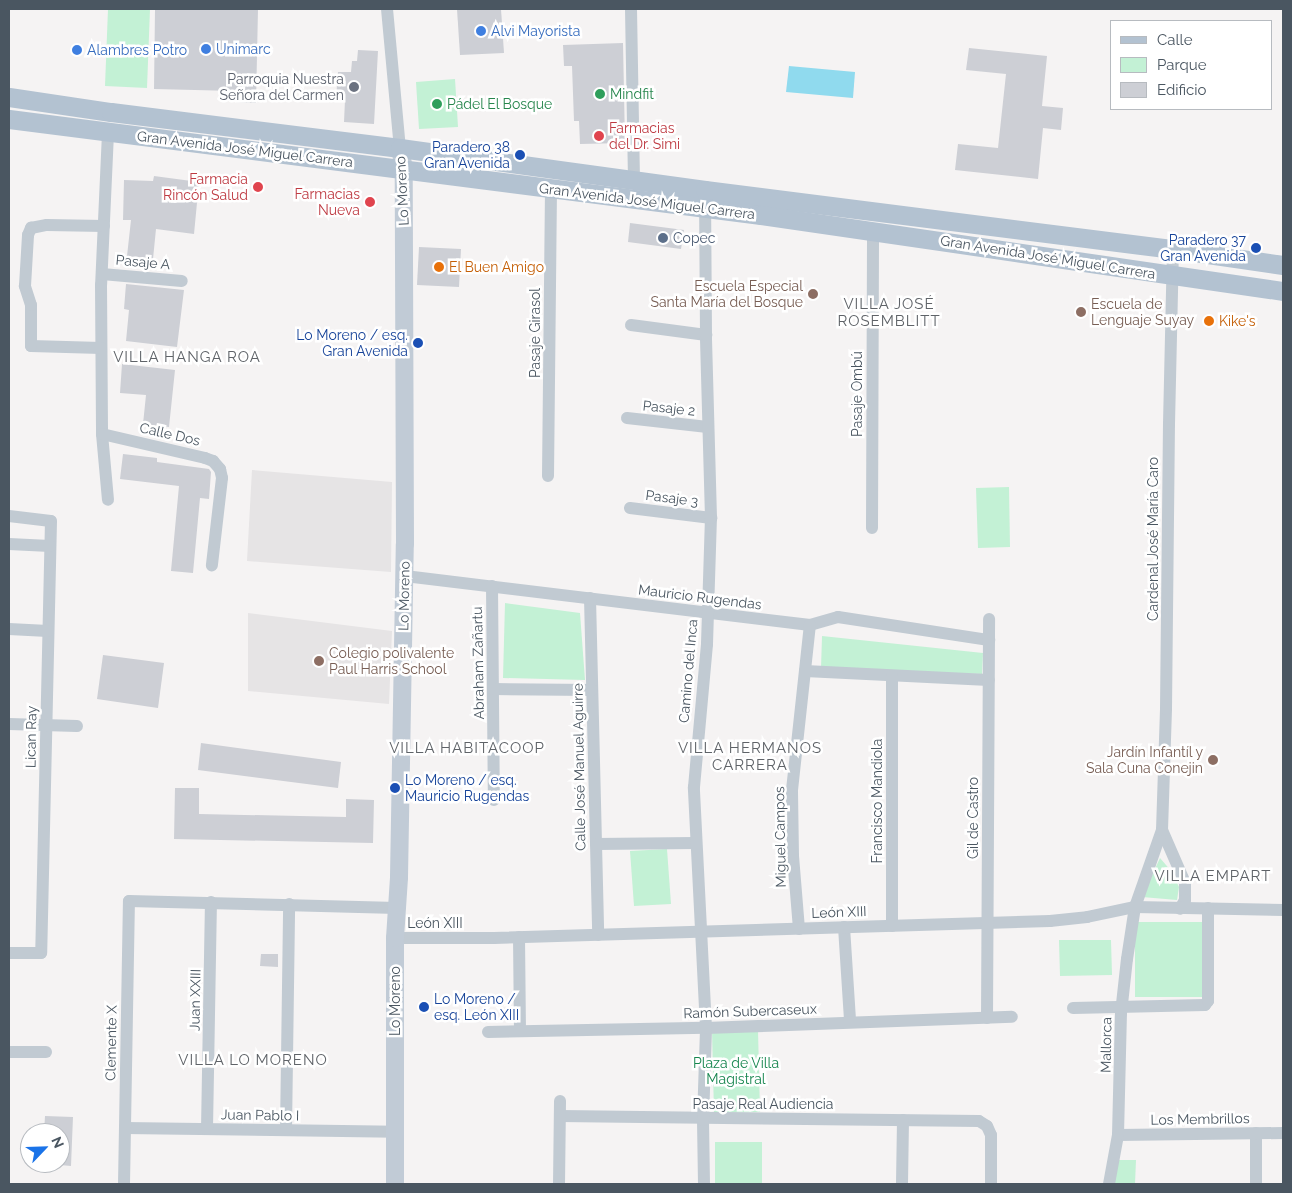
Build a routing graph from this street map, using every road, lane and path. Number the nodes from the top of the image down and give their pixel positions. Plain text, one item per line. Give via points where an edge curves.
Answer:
1 (387, 9) edge
2 (631, 9) edge
3 (9, 97) edge
4 (9, 119) edge
5 (108, 132) junction
6 (400, 148) junction
7 (404, 169) junction
8 (634, 180) junction
9 (551, 190) junction
10 (705, 199) junction
11 (104, 226) junction
12 (873, 231) junction
13 (1173, 249) junction
14 (1283, 265) edge
15 (102, 274) junction
16 (1171, 276) junction
17 (182, 281) dead end
18 (1283, 291) edge
19 (631, 325) dead end
20 (706, 336) junction
21 (102, 348) junction
22 (627, 418) dead end
23 (707, 426) junction
24 (102, 434) junction
25 (548, 476) dead end
26 (108, 500) dead end
27 (630, 508) dead end
28 (9, 516) edge
29 (710, 518) junction
30 (872, 528) dead end
31 (9, 544) edge
32 (50, 546) junction
33 (212, 564) dead end
34 (405, 576) junction
35 (492, 586) junction
36 (590, 598) junction
37 (708, 614) junction
38 (989, 619) dead end
39 (810, 625) junction
40 (9, 630) edge
41 (48, 631) junction
42 (989, 640) junction
43 (805, 672) junction
44 (892, 676) junction
45 (989, 680) junction
46 (493, 690) junction
47 (592, 690) junction
48 (9, 724) edge
49 (46, 725) junction
50 (77, 726) dead end
51 (494, 800) dead end
52 (1162, 830) junction
53 (695, 843) junction
54 (596, 844) junction
55 (128, 901) joint
56 (211, 902) junction
57 (289, 904) junction
58 (1136, 907) junction
59 (397, 908) junction
60 (1208, 908) junction
61 (1180, 909) junction
62 (1283, 910) edge
63 (987, 923) junction
64 (892, 926) junction
65 (844, 927) junction
66 (799, 929) junction
67 (701, 932) junction
68 (598, 935) junction
69 (519, 937) junction
70 (395, 938) junction
71 (9, 953) edge
72 (1122, 1006) junction
73 (1073, 1008) dead end
74 (1012, 1017) dead end
75 (987, 1018) junction
76 (850, 1021) junction
77 (706, 1028) junction
78 (520, 1031) junction
79 (488, 1032) dead end
80 (9, 1052) edge
81 (46, 1052) dead end
82 (560, 1101) dead end
83 (560, 1116) junction
84 (703, 1120) junction
85 (904, 1120) junction
86 (125, 1128) junction
87 (207, 1129) junction
88 (286, 1130) junction
89 (395, 1132) junction
90 (1256, 1133) junction
91 (1283, 1133) edge
92 (1118, 1135) junction
93 (124, 1184) edge
94 (395, 1184) edge
95 (559, 1184) edge
96 (704, 1184) edge
97 (902, 1184) edge
98 (991, 1184) edge
99 (1109, 1184) edge
100 (1256, 1184) edge

1 - 6 street, Lo Moreno
2 - 8 street
3 - 6 main road, Gran Avenida José Miguel Carrera
4 - 5 main road, Gran Avenida José Miguel Carrera
5 - 7 main road, Gran Avenida José Miguel Carrera
5 - 11 street
6 - 7 street, Lo Moreno
6 - 8 main road, Gran Avenida José Miguel Carrera
7 - 9 main road, Gran Avenida José Miguel Carrera
7 - 34 street, Lo Moreno
8 - 10 main road, Gran Avenida José Miguel Carrera
9 - 10 main road, Gran Avenida José Miguel Carrera
9 - 25 street, Pasaje Girasol
10 - 12 main road, Gran Avenida José Miguel Carrera
10 - 13 main road, Gran Avenida José Miguel Carrera
10 - 20 street, Camino del Inca
11 - 15 street
11 - 21 street via 47,225 31,228 25,286 31,305 31,346
12 - 16 main road, Gran Avenida José Miguel Carrera
12 - 30 street, Pasaje Ombú
13 - 14 main road, Gran Avenida José Miguel Carrera
13 - 16 street, Cardenal José María Caro
15 - 17 street, Pasaje A
15 - 21 street
16 - 18 main road, Gran Avenida José Miguel Carrera
16 - 52 street, Cardenal José María Caro
19 - 20 street
20 - 23 street, Camino del Inca
21 - 24 street
22 - 23 street, Pasaje 2
23 - 29 street, Camino del Inca
24 - 26 street
24 - 33 street, Calle Dos via 205,458 220,469 222,478
27 - 29 street, Pasaje 3
28 - 32 street, Lican Ray via 51,521
29 - 37 street, Camino del Inca
31 - 32 street
32 - 41 street, Lican Ray
34 - 35 street, Mauricio Rugendas
34 - 59 street, Lo Moreno
35 - 36 street, Mauricio Rugendas
35 - 46 street, Abraham Zañartu
36 - 37 street, Mauricio Rugendas
36 - 47 street, Calle José Manuel Aguirre
37 - 39 street, Mauricio Rugendas
37 - 53 street, Camino del Inca via 694,770
38 - 42 street, Gil de Castro
39 - 42 street, Mauricio Rugendas via 838,617
39 - 43 street, Miguel Campos
40 - 41 street
41 - 49 street, Lican Ray
42 - 45 street, Gil de Castro
43 - 44 street
43 - 66 street, Miguel Campos via 792,790
44 - 45 street
44 - 64 street, Francisco Mandiola
45 - 63 street, Gil de Castro
46 - 47 street
46 - 51 street, Abraham Zañartu
47 - 54 street, Calle José Manuel Aguirre
48 - 49 street
49 - 50 street
49 - 71 street, Lican Ray via 41,953
52 - 58 street, Cardenal José María Caro
52 - 61 street, Cardenal José María Caro via 1185,882 1185,900
53 - 54 street
53 - 67 street, Camino del Inca
54 - 68 street, Calle José Manuel Aguirre
55 - 56 street, León XIII
55 - 86 street, Clemente X
56 - 57 street, León XIII
56 - 87 street, Juan XXIII
57 - 59 street, León XIII
57 - 88 street
58 - 61 street, León XIII
58 - 63 street, León XIII via 1069,920
58 - 72 street, Mallorca
59 - 70 street, Lo Moreno
60 - 61 street, León XIII
60 - 62 street, León XIII
60 - 72 street via 1207,1004 1202,1007
63 - 64 street, León XIII
63 - 75 street, Gil de Castro
64 - 65 street, León XIII
65 - 66 street, León XIII
65 - 76 street
66 - 67 street, León XIII
67 - 68 street, León XIII
67 - 77 street, Camino del Inca
68 - 69 street, León XIII
69 - 70 street, León XIII
69 - 78 street
70 - 89 street, Lo Moreno
72 - 73 street
72 - 92 street, Mallorca
74 - 75 street, Ramón Subercaseux
75 - 76 street, Ramón Subercaseux
76 - 77 street, Ramón Subercaseux
77 - 78 street, Ramón Subercaseux
77 - 84 street, Camino del Inca
78 - 79 street, Ramón Subercaseux
80 - 81 street
82 - 83 street
83 - 84 street, Pasaje Real Audiencia
83 - 95 street
84 - 85 street, Pasaje Real Audiencia
84 - 96 street, Camino del Inca
85 - 97 street
85 - 98 street, Pasaje Real Audiencia via 966,1120 979,1121 987,1126 991,1135
86 - 87 street, Juan Pablo I
86 - 93 street, Clemente X
87 - 88 street, Juan Pablo I
88 - 89 street, Juan Pablo I
89 - 94 street, Lo Moreno
90 - 91 street, Los Membrillos
90 - 92 street, Los Membrillos
90 - 100 street
92 - 99 street, Mallorca

